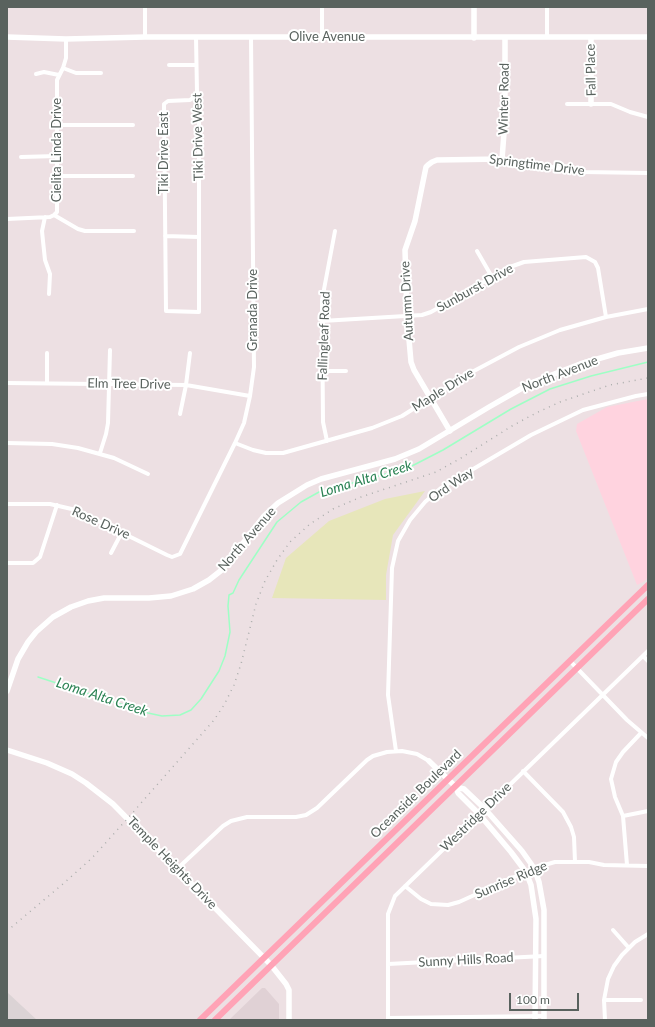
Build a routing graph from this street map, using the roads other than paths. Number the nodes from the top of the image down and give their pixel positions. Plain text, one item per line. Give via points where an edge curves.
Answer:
1 (145, 7) edge
2 (322, 7) edge
3 (474, 7) edge
4 (547, 7) edge
5 (7, 36) edge
6 (145, 36) junction
7 (196, 37) junction
8 (252, 37) junction
9 (322, 37) junction
10 (547, 37) junction
11 (591, 37) junction
12 (648, 37) edge
13 (474, 38) junction
14 (505, 38) junction
15 (66, 39) junction
16 (169, 65) dead end
17 (196, 65) junction
18 (63, 68) junction
19 (101, 73) dead end
20 (36, 74) dead end
21 (59, 75) junction
22 (195, 96) junction
23 (566, 104) dead end
24 (591, 104) junction
25 (648, 117) edge
26 (57, 125) junction
27 (133, 125) dead end
28 (57, 156) junction
29 (21, 157) dead end
30 (502, 159) junction
31 (428, 164) joint
32 (648, 174) edge
33 (57, 176) junction
34 (133, 176) dead end
35 (54, 215) junction
36 (45, 217) junction
37 (7, 219) edge
38 (134, 231) dead end
39 (335, 231) dead end
40 (165, 236) junction
41 (199, 237) junction
42 (477, 251) dead end
43 (492, 277) junction
44 (49, 294) dead end
45 (648, 309) edge
46 (407, 316) junction
47 (606, 317) junction
48 (322, 321) junction
49 (648, 348) edge
50 (110, 350) dead end
51 (47, 353) dead end
52 (190, 354) dead end
53 (322, 371) junction
54 (346, 371) dead end
55 (7, 383) edge
56 (47, 383) junction
57 (109, 383) junction
58 (186, 385) junction
59 (648, 394) edge
60 (250, 396) junction
61 (431, 398) junction
62 (180, 414) dead end
63 (450, 431) junction
64 (327, 441) junction
65 (235, 443) junction
66 (7, 444) edge
67 (100, 453) junction
68 (148, 474) dead end
69 (7, 504) edge
70 (57, 505) junction
71 (122, 532) junction
72 (111, 553) dead end
73 (167, 555) joint
74 (7, 563) edge
75 (648, 585) edge
76 (648, 599) edge
77 (648, 650) edge
78 (643, 656) junction
79 (570, 661) junction
80 (648, 661) edge
81 (577, 668) junction
82 (8, 688) edge
83 (603, 694) junction
84 (641, 733) junction
85 (648, 738) edge
86 (7, 750) edge
87 (396, 751) junction
88 (429, 761) joint
89 (524, 771) junction
90 (448, 778) junction
91 (456, 787) junction
92 (485, 809) junction
93 (648, 811) edge
94 (479, 814) junction
95 (623, 816) junction
96 (575, 862) junction
97 (627, 865) junction
98 (648, 866) edge
99 (534, 868) junction
100 (178, 869) junction
101 (526, 872) junction
102 (405, 886) junction
103 (614, 930) dead end
104 (648, 934) edge
105 (629, 948) junction
106 (544, 956) junction
107 (536, 957) junction
108 (264, 958) junction
109 (388, 964) junction
110 (271, 965) junction
111 (604, 1000) junction
112 (641, 1000) dead end
113 (535, 1018) edge
114 (544, 1018) edge
115 (388, 1019) edge
116 (200, 1020) edge
117 (215, 1020) edge
118 (289, 1020) edge
119 (605, 1020) edge

1 - 6 street
2 - 9 street
3 - 13 street
4 - 10 street
5 - 15 street, Olive Avenue
6 - 7 street, Olive Avenue
6 - 15 street, Olive Avenue
7 - 8 street, Olive Avenue
7 - 17 street, Tiki Drive West
8 - 9 street, Olive Avenue
8 - 60 street, Granada Drive via 254,367
9 - 13 street, Olive Avenue
10 - 11 street, Olive Avenue
10 - 14 street, Olive Avenue
11 - 12 street, Olive Avenue
11 - 24 street, Fall Place
13 - 14 street, Olive Avenue
14 - 30 street, Winter Road via 505,120
15 - 18 street, Cielita Linda Drive
16 - 17 street
17 - 22 street, Tiki Drive West
18 - 19 street via 76,73
18 - 21 street, Cielita Linda Drive
20 - 21 street via 44,72
21 - 26 street, Cielita Linda Drive
22 - 40 street, Tiki Drive East via 190,100 168,101 164,104
22 - 41 street, Tiki Drive West via 199,108
23 - 24 street
24 - 25 street via 611,104
26 - 27 street
26 - 28 street, Cielita Linda Drive
28 - 29 street
28 - 33 street, Cielita Linda Drive
30 - 31 street, Springtime Drive via 438,160
30 - 32 street, Springtime Drive via 583,172
31 - 46 street, Autumn Drive via 415,221 405,250
33 - 34 street
33 - 35 street, Cielita Linda Drive via 57,212
35 - 36 street, Cielita Linda Drive
35 - 38 street via 85,231
36 - 37 street, Cielita Linda Drive
36 - 44 street via 42,231 50,274
39 - 48 street, Fallingleaf Road via 322,300
40 - 41 street
40 - 41 street, Tiki Drive West via 166,312 199,312
42 - 43 street
43 - 46 street, Sunburst Drive via 432,312
43 - 47 street, Sunburst Drive via 510,266 524,262 586,257 595,262 598,268
45 - 47 street, Maple Drive
46 - 48 street, Sunburst Drive
46 - 61 street, Autumn Drive via 412,366
47 - 61 street, Maple Drive via 560,330 520,347 472,372
48 - 53 street, Fallingleaf Road
49 - 63 street, North Avenue via 580,364 531,383
50 - 57 street
51 - 56 street
52 - 58 street
53 - 54 street
53 - 64 street, Fallingleaf Road via 323,422
55 - 56 street, Elm Tree Drive
56 - 57 street, Elm Tree Drive
57 - 58 street, Elm Tree Drive
57 - 67 street via 108,423
58 - 60 street, Elm Tree Drive
58 - 62 street
59 - 87 street, Ord Way via 583,410 531,435 441,488 410,520 398,541 392,568 388,695
60 - 65 street, Granada Drive via 244,423
61 - 63 street, Autumn Drive
61 - 64 street, Maple Drive via 386,423
63 - 82 street, North Avenue via 395,459 321,479 295,491 264,516 223,569 193,589 171,596 104,598 65,610 47,622 28,642 18,659
64 - 65 street, Maple Drive via 283,452 266,453
65 - 73 street, Granada Drive via 180,554 172,557
66 - 67 street via 52,444
67 - 68 street
69 - 70 street, Rose Drive
70 - 71 street, Rose Drive via 86,514
70 - 74 street via 40,558 33,563
71 - 72 street
71 - 73 street, Rose Drive
75 - 79 main road, Oceanside Boulevard
76 - 81 main road, Oceanside Boulevard
77 - 78 street, Westridge Drive
78 - 80 street
78 - 83 street, Westridge Drive
79 - 81 street
79 - 90 main road, Oceanside Boulevard
81 - 83 street
81 - 91 main road, Oceanside Boulevard
83 - 84 street
83 - 89 street, Westridge Drive
84 - 85 street
84 - 95 street via 616,762 611,779
86 - 100 street, Temple Heights Drive via 47,763 86,783 113,804
87 - 88 street via 416,754
87 - 100 street via 373,756 367,760 317,808 306,815 247,817 231,821
88 - 90 street
89 - 92 street, Westridge Drive
89 - 96 street via 563,812 574,837
90 - 91 street
90 - 108 main road, Oceanside Boulevard
91 - 92 street via 464,789
91 - 94 street via 458,793
91 - 110 main road, Oceanside Boulevard
92 - 94 street, Westridge Drive
92 - 99 street
93 - 95 street
94 - 101 street
94 - 102 street, Westridge Drive
95 - 97 street
96 - 97 street, Sunrise Ridge
96 - 99 street, Sunrise Ridge via 555,862
97 - 98 street, Sunrise Ridge
99 - 101 street, Sunrise Ridge
99 - 106 street via 543,896
100 - 108 street, Temple Heights Drive
101 - 102 street, Sunrise Ridge via 448,905 432,904 420,899
101 - 107 street via 531,885 536,920
102 - 109 street, Westridge Drive via 395,896 388,914
103 - 105 street
104 - 105 street
105 - 111 street via 614,966 608,979
106 - 107 street, Sunny Hills Road
106 - 114 street
107 - 109 street, Sunny Hills Road
107 - 113 street
108 - 110 street, Temple Heights Drive
108 - 116 main road, Oceanside Boulevard
109 - 115 street, Westridge Drive
110 - 117 main road, Oceanside Boulevard
110 - 118 street, Temple Heights Drive via 289,990
111 - 112 street
111 - 119 street
113 - 114 street
113 - 115 street

